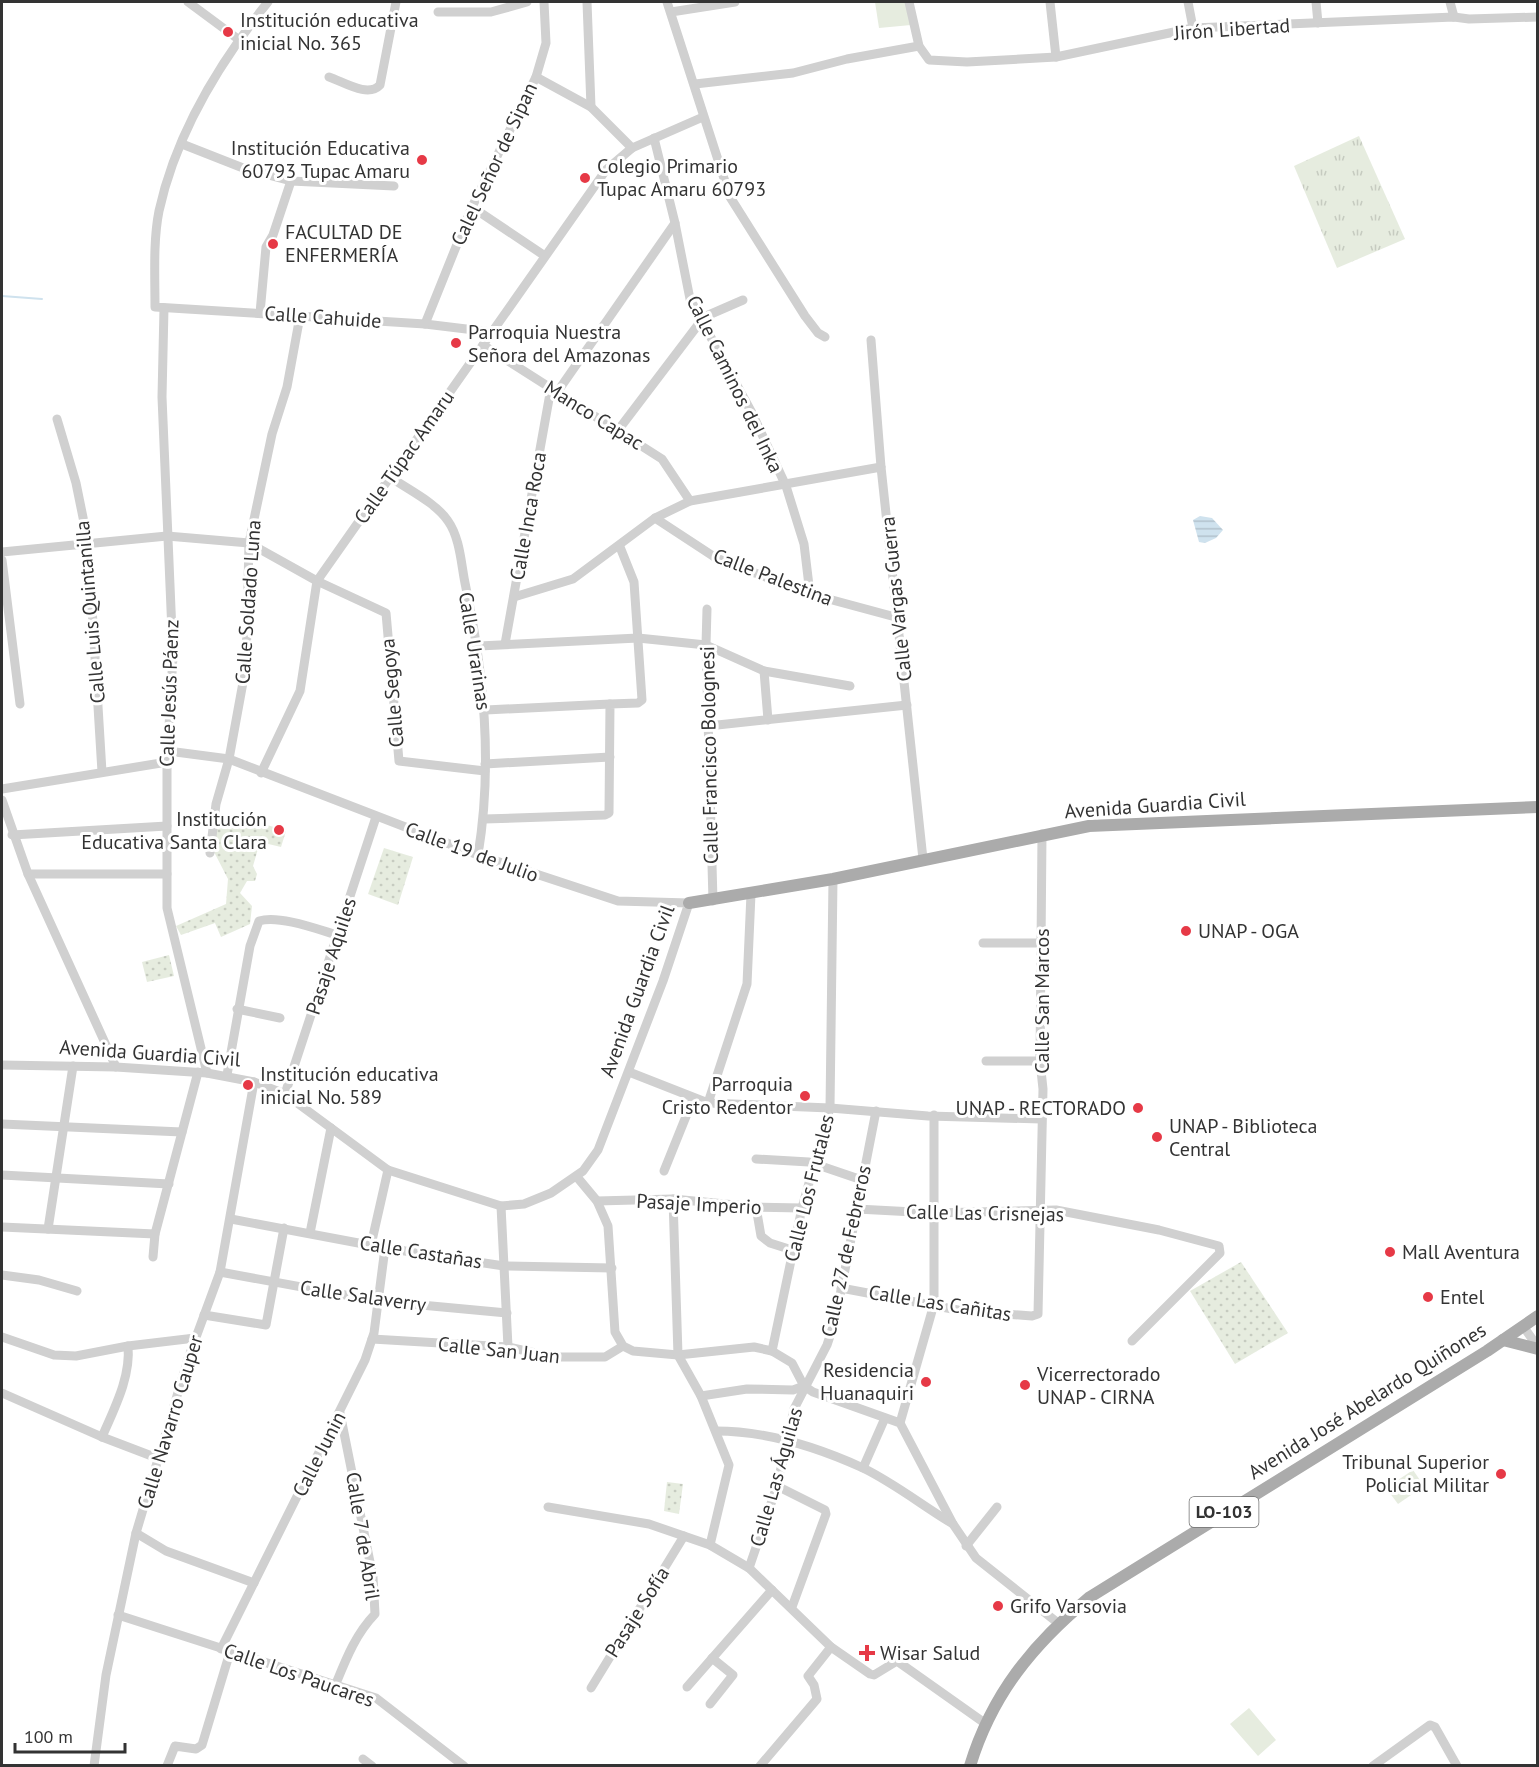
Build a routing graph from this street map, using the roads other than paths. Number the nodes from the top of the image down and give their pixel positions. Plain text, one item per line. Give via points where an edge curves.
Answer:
1 (188, 2) edge
2 (268, 2) edge
3 (396, 2) edge
4 (527, 2) edge
5 (544, 2) edge
6 (587, 2) edge
7 (667, 2) edge
8 (735, 2) edge
9 (909, 2) edge
10 (1050, 2) edge
11 (1188, 2) edge
12 (1316, 2) edge
13 (1450, 2) edge
14 (438, 12) dead end
15 (671, 12) junction
16 (1454, 17) junction
17 (1538, 17) edge
18 (1317, 23) junction
19 (1193, 28) junction
20 (238, 39) junction
21 (919, 46) junction
22 (1056, 57) junction
23 (329, 76) dead end
24 (536, 77) junction
25 (695, 84) junction
26 (591, 107) junction
27 (703, 117) junction
28 (654, 138) junction
29 (182, 144) junction
30 (632, 148) junction
31 (291, 181) junction
32 (394, 186) dead end
33 (472, 207) junction
34 (675, 223) junction
35 (544, 256) junction
36 (743, 300) dead end
37 (159, 307) junction
38 (260, 313) junction
39 (300, 316) junction
40 (701, 321) junction
41 (425, 324) junction
42 (491, 332) junction
43 (825, 337) dead end
44 (871, 339) dead end
45 (483, 345) junction
46 (555, 390) junction
47 (57, 419) dead end
48 (619, 429) junction
49 (881, 467) junction
50 (390, 477) junction
51 (786, 486) junction
52 (690, 501) junction
53 (655, 518) junction
54 (167, 536) junction
55 (88, 542) junction
56 (249, 543) junction
57 (620, 547) junction
58 (2, 552) edge
59 (2, 560) edge
60 (317, 581) junction
61 (810, 594) junction
62 (514, 597) junction
63 (707, 609) dead end
64 (899, 618) junction
65 (638, 638) junction
66 (505, 644) junction
67 (706, 645) junction
68 (478, 646) junction
69 (764, 671) junction
70 (850, 686) dead end
71 (20, 704) dead end
72 (610, 704) junction
73 (907, 705) junction
74 (486, 710) junction
75 (768, 720) junction
76 (708, 726) junction
77 (168, 751) junction
78 (610, 757) junction
79 (229, 759) junction
80 (166, 762) junction
81 (485, 767) junction
82 (102, 772) junction
83 (261, 773) junction
84 (2, 789) edge
85 (2, 800) edge
86 (1538, 807) edge
87 (376, 817) junction
88 (484, 819) junction
89 (167, 826) junction
90 (1042, 834) junction
91 (12, 835) junction
92 (210, 853) dead end
93 (478, 855) junction
94 (923, 859) junction
95 (28, 874) junction
96 (167, 874) junction
97 (832, 879) junction
98 (751, 894) junction
99 (713, 901) junction
100 (689, 903) junction
101 (337, 935) junction
102 (983, 943) dead end
103 (1042, 943) junction
104 (237, 1009) junction
105 (280, 1018) dead end
106 (986, 1061) dead end
107 (1040, 1061) junction
108 (2, 1065) edge
109 (73, 1066) junction
110 (116, 1067) junction
111 (202, 1072) junction
112 (629, 1072) junction
113 (227, 1075) junction
114 (254, 1082) junction
115 (285, 1094) junction
116 (693, 1099) junction
117 (708, 1103) junction
118 (830, 1108) junction
119 (876, 1111) junction
120 (934, 1114) junction
121 (1041, 1119) junction
122 (2, 1124) edge
123 (64, 1127) junction
124 (331, 1128) junction
125 (182, 1132) junction
126 (756, 1159) dead end
127 (813, 1164) junction
128 (388, 1170) junction
129 (664, 1171) dead end
130 (2, 1176) edge
131 (577, 1177) junction
132 (56, 1178) junction
133 (862, 1180) junction
134 (169, 1184) junction
135 (673, 1199) junction
136 (597, 1201) junction
137 (501, 1206) junction
138 (756, 1207) junction
139 (802, 1208) junction
140 (856, 1209) junction
141 (1040, 1210) junction
142 (933, 1213) junction
143 (231, 1219) junction
144 (2, 1227) edge
145 (285, 1228) junction
146 (48, 1229) junction
147 (310, 1233) junction
148 (155, 1234) junction
149 (371, 1245) junction
150 (385, 1248) junction
151 (792, 1250) junction
152 (153, 1257) dead end
153 (504, 1266) junction
154 (612, 1268) junction
155 (220, 1272) junction
156 (2, 1275) edge
157 (274, 1282) junction
158 (841, 1288) junction
159 (77, 1291) dead end
160 (378, 1301) junction
161 (934, 1304) junction
162 (1039, 1312) joint
163 (507, 1313) junction
164 (204, 1316) junction
165 (1537, 1317) edge
166 (1523, 1326) junction
167 (2, 1337) edge
168 (195, 1338) junction
169 (372, 1339) junction
170 (1503, 1340) junction
171 (1132, 1341) dead end
172 (623, 1346) junction
173 (508, 1347) junction
174 (1538, 1348) edge
175 (128, 1351) junction
176 (772, 1351) junction
177 (678, 1355) junction
178 (804, 1386) junction
179 (2, 1393) edge
180 (701, 1396) junction
181 (340, 1413) junction
182 (885, 1418) junction
183 (900, 1423) junction
184 (716, 1431) junction
185 (102, 1437) junction
186 (788, 1440) junction
187 (157, 1458) junction
188 (863, 1468) junction
189 (777, 1486) junction
190 (548, 1507) dead end
191 (997, 1507) dead end
192 (953, 1524) junction
193 (136, 1533) junction
194 (684, 1536) junction
195 (710, 1545) junction
196 (966, 1546) junction
197 (749, 1568) junction
198 (254, 1583) junction
199 (772, 1590) junction
200 (792, 1607) junction
201 (118, 1615) junction
202 (1058, 1623) junction
203 (831, 1647) junction
204 (225, 1651) junction
205 (712, 1658) junction
206 (335, 1686) junction
207 (687, 1687) dead end
208 (591, 1688) dead end
209 (710, 1704) dead end
210 (986, 1724) junction
211 (363, 1759) dead end
212 (94, 1766) edge
213 (167, 1766) edge
214 (372, 1766) edge
215 (464, 1766) edge
216 (760, 1766) edge
217 (970, 1766) edge
218 (1373, 1766) edge
219 (1457, 1766) edge

1 - 20 street
2 - 20 street, Calle Jesús Páenz
3 - 23 street via 380,85 368,91
4 - 14 street via 491,12
5 - 24 street, Calel Señor de Sipan via 546,43
6 - 26 street
7 - 15 street
8 - 15 street
9 - 21 street
10 - 22 street
11 - 19 street
12 - 18 street
13 - 16 street
15 - 25 street
16 - 17 street, Jirón Libertad
16 - 18 street, Jirón Libertad
18 - 19 street, Jirón Libertad
19 - 22 street, Jirón Libertad
20 - 29 street, Calle Jesús Páenz via 198,105
21 - 22 street, Jirón Libertad via 929,60
21 - 25 street via 847,58 793,73
24 - 26 street
24 - 33 street, Calel Señor de Sipan
25 - 27 street
26 - 30 street
27 - 28 street, Calle Túpac Amaru
27 - 43 street via 730,197 805,316
28 - 30 street, Calle Túpac Amaru
28 - 34 street, Calle Caminos del Inka
29 - 31 street via 243,168
29 - 37 street, Calle Jesús Páenz via 159,210
30 - 35 street, Calle Túpac Amaru via 606,170
31 - 32 street
31 - 38 street via 266,247
33 - 35 street
33 - 41 street, Calel Señor de Sipan
34 - 40 street, Calle Caminos del Inka via 690,299
34 - 46 street, Calle Inca Roca
35 - 42 street, Calle Túpac Amaru
36 - 40 street
37 - 38 street, Calle Cahuide
37 - 54 street, Calle Jesús Páenz
38 - 39 street, Calle Cahuide
39 - 41 street, Calle Cahuide
39 - 56 street, Calle Soldado Luna
40 - 48 street
40 - 51 street, Calle Caminos del Inka via 752,413
41 - 42 street, Calle Cahuide
42 - 45 street, Calle Túpac Amaru
44 - 49 street, Calle Vargas Guerra
45 - 46 street, Manco Capac
45 - 50 street, Calle Túpac Amaru
46 - 48 street, Manco Capac
46 - 62 street, Calle Inca Roca
47 - 55 street, Calle Luis Quintanilla
48 - 52 street, Manco Capac via 662,459
49 - 51 street
49 - 64 street, Calle Vargas Guerra
50 - 60 street, Calle Túpac Amaru
50 - 68 street, Calle Urarinas via 442,513 454,532
51 - 52 street
51 - 61 street, Calle Caminos del Inka via 804,544
52 - 53 street
53 - 57 street
53 - 61 street, Calle Palestina via 716,558
54 - 55 street
54 - 56 street
54 - 77 street, Calle Jesús Páenz via 173,656
55 - 58 street
55 - 82 street, Calle Luis Quintanilla
56 - 60 street
56 - 79 street, Calle Soldado Luna via 246,666
57 - 62 street via 573,579
57 - 65 street via 634,582
59 - 71 street
60 - 81 street, Calle Segoya via 386,613 399,761
60 - 83 street via 300,691
61 - 64 street, Calle Palestina
62 - 66 street, Calle Inca Roca
63 - 67 street, Calle Francisco Bolognesi
64 - 73 street, Calle Vargas Guerra
65 - 66 street
65 - 67 street
65 - 72 street via 642,700
66 - 68 street
67 - 69 street
67 - 76 street, Calle Francisco Bolognesi
68 - 74 street, Calle Urarinas
69 - 70 street
69 - 75 street
72 - 74 street
72 - 78 street
73 - 75 street
73 - 94 street, Calle Vargas Guerra
74 - 81 street, Calle Urarinas
75 - 76 street
76 - 99 street, Calle Francisco Bolognesi
77 - 79 street, Calle 19 de Julio
77 - 80 street, Calle Jesús Páenz
78 - 81 street
78 - 88 street via 610,809 605,816
79 - 83 street, Calle 19 de Julio
79 - 92 street, Calle Soldado Luna via 216,804
80 - 82 street
80 - 89 street, Calle Jesús Páenz
81 - 88 street, Calle Urarinas
82 - 84 street
83 - 87 street, Calle 19 de Julio
85 - 91 street
86 - 90 main road, Avenida Guardia Civil via 1164,821
87 - 93 street, Calle 19 de Julio
87 - 101 street, Pasaje Aquiles
88 - 93 street, Calle Urarinas
89 - 91 street
89 - 96 street, Calle Jesús Páenz
90 - 94 main road, Avenida Guardia Civil
90 - 103 street, Calle San Marcos
91 - 95 street
93 - 100 street, Calle 19 de Julio via 618,901
94 - 97 main road, Avenida Guardia Civil
95 - 96 street
95 - 110 street
96 - 111 street, Calle Jesús Páenz via 167,908
97 - 98 main road, Avenida Guardia Civil
97 - 118 street, Calle Los Frutales
98 - 99 main road, Avenida Guardia Civil
98 - 117 street via 747,984
99 - 100 main road, Avenida Guardia Civil
100 - 112 street, Avenida Guardia Civil
101 - 104 street via 300,924 259,921
101 - 115 street, Pasaje Aquiles
102 - 103 street
103 - 107 street, Calle San Marcos
104 - 105 street
104 - 113 street
106 - 107 street
107 - 121 street, Calle San Marcos
108 - 109 street, Avenida Guardia Civil
109 - 110 street, Avenida Guardia Civil
109 - 123 street
110 - 111 street, Avenida Guardia Civil
111 - 113 street, Avenida Guardia Civil
111 - 125 street
112 - 116 street
112 - 131 street, Avenida Guardia Civil via 598,1150
113 - 114 street, Avenida Guardia Civil
114 - 115 street, Avenida Guardia Civil
114 - 143 street, Calle Navarro Cauper
115 - 124 street, Avenida Guardia Civil
116 - 117 street
116 - 129 street
117 - 118 street
118 - 119 street
118 - 127 street, Calle Los Frutales
119 - 120 street
119 - 133 street, Calle 27 de Febreros
120 - 121 street
120 - 142 street
121 - 141 street, Calle San Marcos
122 - 123 street
123 - 125 street
123 - 132 street
124 - 128 street, Avenida Guardia Civil
124 - 147 street
125 - 134 street
126 - 127 street
127 - 133 street
127 - 139 street, Calle Los Frutales
128 - 137 street, Avenida Guardia Civil
128 - 149 street
130 - 132 street
131 - 136 street
131 - 137 street, Avenida Guardia Civil via 535,1200
132 - 134 street
132 - 146 street
133 - 140 street, Calle 27 de Febreros
134 - 148 street
135 - 136 street, Pasaje Imperio
135 - 138 street, Pasaje Imperio
135 - 177 street
136 - 154 street via 608,1226
137 - 153 street
138 - 139 street, Pasaje Imperio
138 - 151 street via 760,1236
139 - 151 street, Calle Los Frutales
140 - 142 street, Calle Las Crisnejas
140 - 158 street, Calle 27 de Febreros
141 - 142 street, Calle Las Crisnejas
141 - 162 street, Calle San Marcos
141 - 171 street, Calle Las Crisnejas via 1159,1230 1219,1246 1220,1253
142 - 161 street
143 - 145 street, Calle Castañas
143 - 155 street, Calle Navarro Cauper
144 - 146 street
145 - 147 street, Calle Castañas
145 - 157 street
146 - 148 street
147 - 149 street, Calle Castañas
148 - 152 street
149 - 150 street, Calle Castañas
150 - 153 street, Calle Castañas
150 - 160 street, Calle Junin
151 - 176 street, Calle Los Frutales
153 - 154 street, Calle Castañas
153 - 163 street
154 - 172 street via 615,1332
155 - 157 street, Calle Salaverry
155 - 164 street, Calle Navarro Cauper
156 - 159 street
157 - 160 street, Calle Salaverry
157 - 164 street via 266,1325
158 - 161 street, Calle Las Cañitas
158 - 178 street, Calle 27 de Febreros via 827,1345
160 - 163 street, Calle Salaverry
160 - 169 street, Calle Junin
161 - 162 street, Calle Las Cañitas via 963,1311 1032,1316
161 - 183 street
163 - 173 street
164 - 168 street, Calle Navarro Cauper
165 - 166 main road, Avenida José Abelardo Quiñones / LO-103
166 - 170 main road, Avenida José Abelardo Quiñones / LO-103
166 - 174 street
167 - 175 street via 54,1355
168 - 175 street
168 - 187 street, Calle Navarro Cauper
169 - 173 street, Calle San Juan
169 - 181 street, Calle Junin
170 - 174 main road
170 - 202 main road, Avenida José Abelardo Quiñones / LO-103 via 1155,1555
172 - 173 street, Calle San Juan via 611,1355 597,1358 553,1357
172 - 177 street via 633,1352
175 - 185 street via 121,1392
176 - 177 street via 736,1347
176 - 178 street via 792,1363
177 - 180 street
178 - 180 street
178 - 182 street
178 - 186 street, Calle Las Águilas via 794,1409
179 - 185 street
180 - 184 street
181 - 198 street, Calle Junin
181 - 206 street, Calle 7 de Abril via 371,1567 375,1614 352,1645
182 - 183 street
182 - 188 street
183 - 192 street
184 - 186 street
184 - 195 street via 729,1465
185 - 187 street
186 - 188 street
186 - 189 street, Calle Las Águilas
187 - 193 street, Calle Navarro Cauper
188 - 192 street
189 - 197 street, Calle Las Águilas
189 - 200 street via 826,1514
190 - 194 street via 649,1524
191 - 196 street
192 - 196 street
193 - 198 street via 166,1551
193 - 201 street, Calle Navarro Cauper
194 - 195 street
194 - 208 street, Pasaje Sofía
195 - 197 street
196 - 202 street via 993,1574
197 - 199 street
198 - 204 street, Calle Junin
199 - 200 street
199 - 205 street
200 - 203 street
201 - 204 street, Calle Los Paucares
201 - 212 street, Calle Navarro Cauper
202 - 210 main road, Avenida José Abelardo Quiñones / LO-103 via 1022,1663
203 - 210 street via 872,1675 897,1661
203 - 216 street via 808,1676 817,1699
204 - 206 street, Calle Los Paucares
204 - 213 street, Calle Junin via 202,1745 196,1749 179,1745 172,1749
205 - 207 street
205 - 209 street via 733,1675
206 - 215 street, Calle Los Paucares via 376,1698
210 - 217 main road, Avenida José Abelardo Quiñones / LO-103
211 - 214 street
218 - 219 street via 1428,1726 1435,1728

